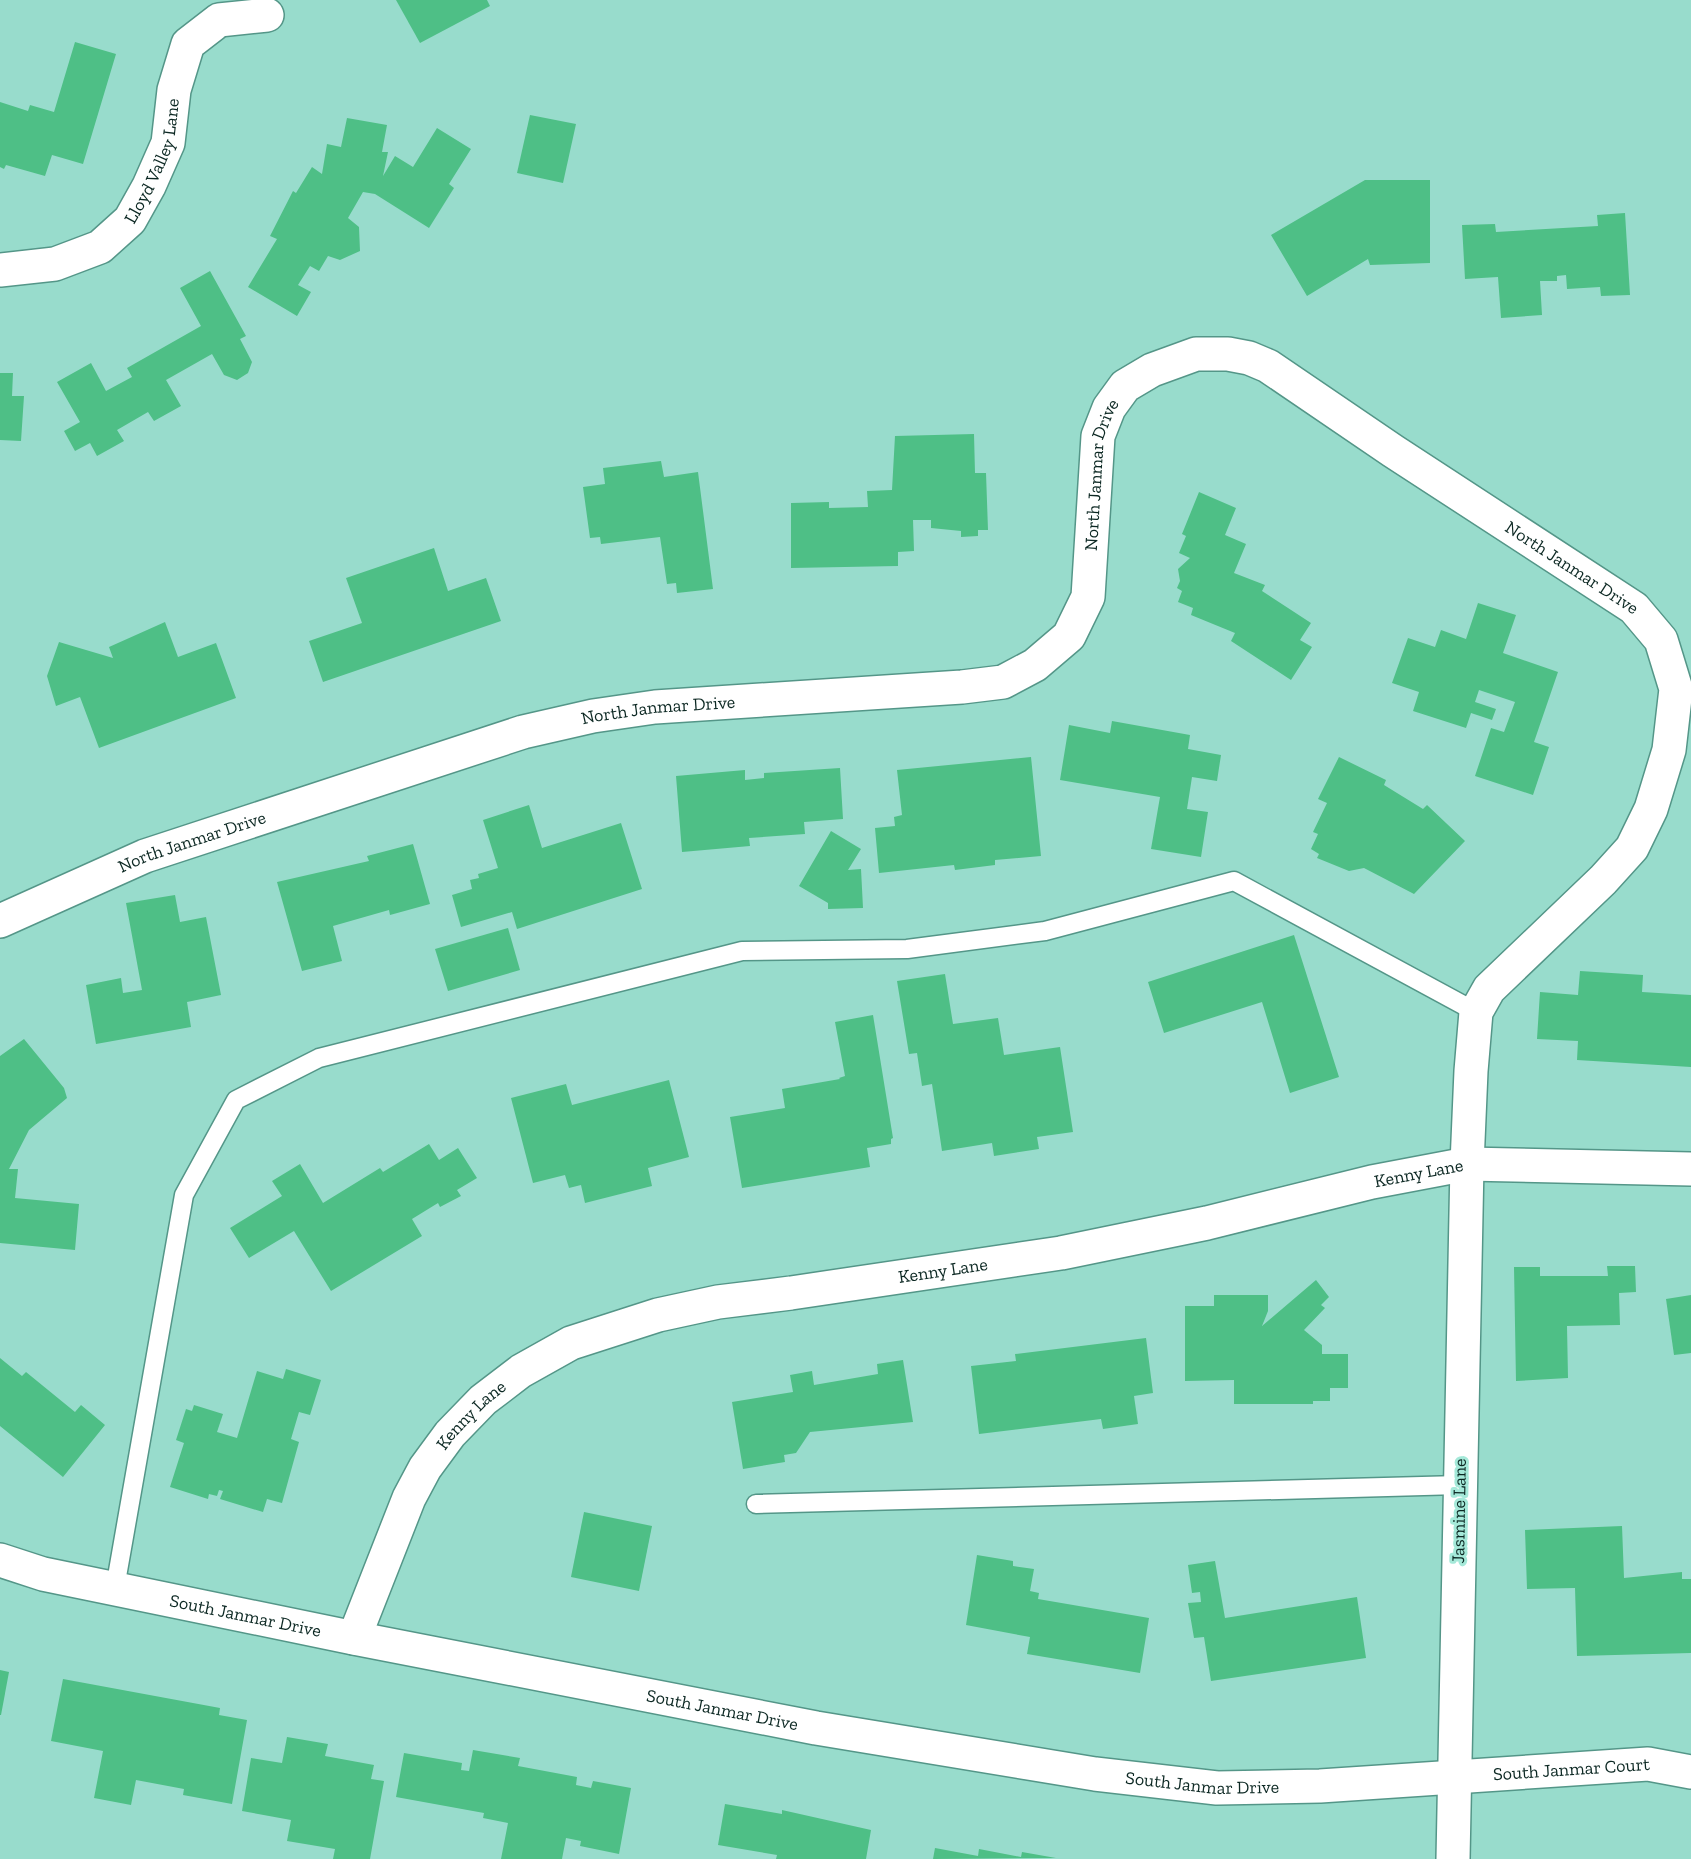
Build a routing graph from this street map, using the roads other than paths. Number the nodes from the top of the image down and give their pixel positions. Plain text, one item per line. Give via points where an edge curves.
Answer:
1 (267, 15) dead end
2 (0, 270) edge
3 (0, 921) edge
4 (1476, 1012) junction
5 (1467, 1164) junction
6 (1691, 1169) edge
7 (1460, 1485) junction
8 (756, 1504) dead end
9 (0, 1560) edge
10 (115, 1588) junction
11 (354, 1638) junction
12 (1691, 1773) edge
13 (1454, 1778) junction
14 (1453, 1859) edge

1 - 2 street, Lloyd Valley Lane via 219,20 188,44 174,90 168,143 130,220 100,247 55,264
3 - 4 street, North Janmar Drive via 146,856 523,732 656,707 1003,682 1035,665 1069,636 1088,597 1098,436 1109,408 1125,386 1152,370 1196,354 1228,354 1268,366 1634,608 1661,640 1676,688 1669,750 1651,809 1632,848 1489,989
4 - 5 street, North Janmar Drive
4 - 10 lane via 1234,881 1045,931 907,949 742,951 319,1058 237,1100 184,1196
5 - 6 street, Kenny Lane
5 - 7 street, Jasmine Lane
5 - 11 street, Kenny Lane via 1061,1253 718,1302 658,1315 571,1343 521,1371 483,1400 424,1468
7 - 8 lane
7 - 13 street, Jasmine Lane
9 - 10 street, South Janmar Drive via 44,1574
10 - 11 street, South Janmar Drive
11 - 13 street, South Janmar Drive via 816,1728 1095,1774 1217,1788
12 - 13 street, South Janmar Court via 1648,1764
13 - 14 street, Jasmine Lane

